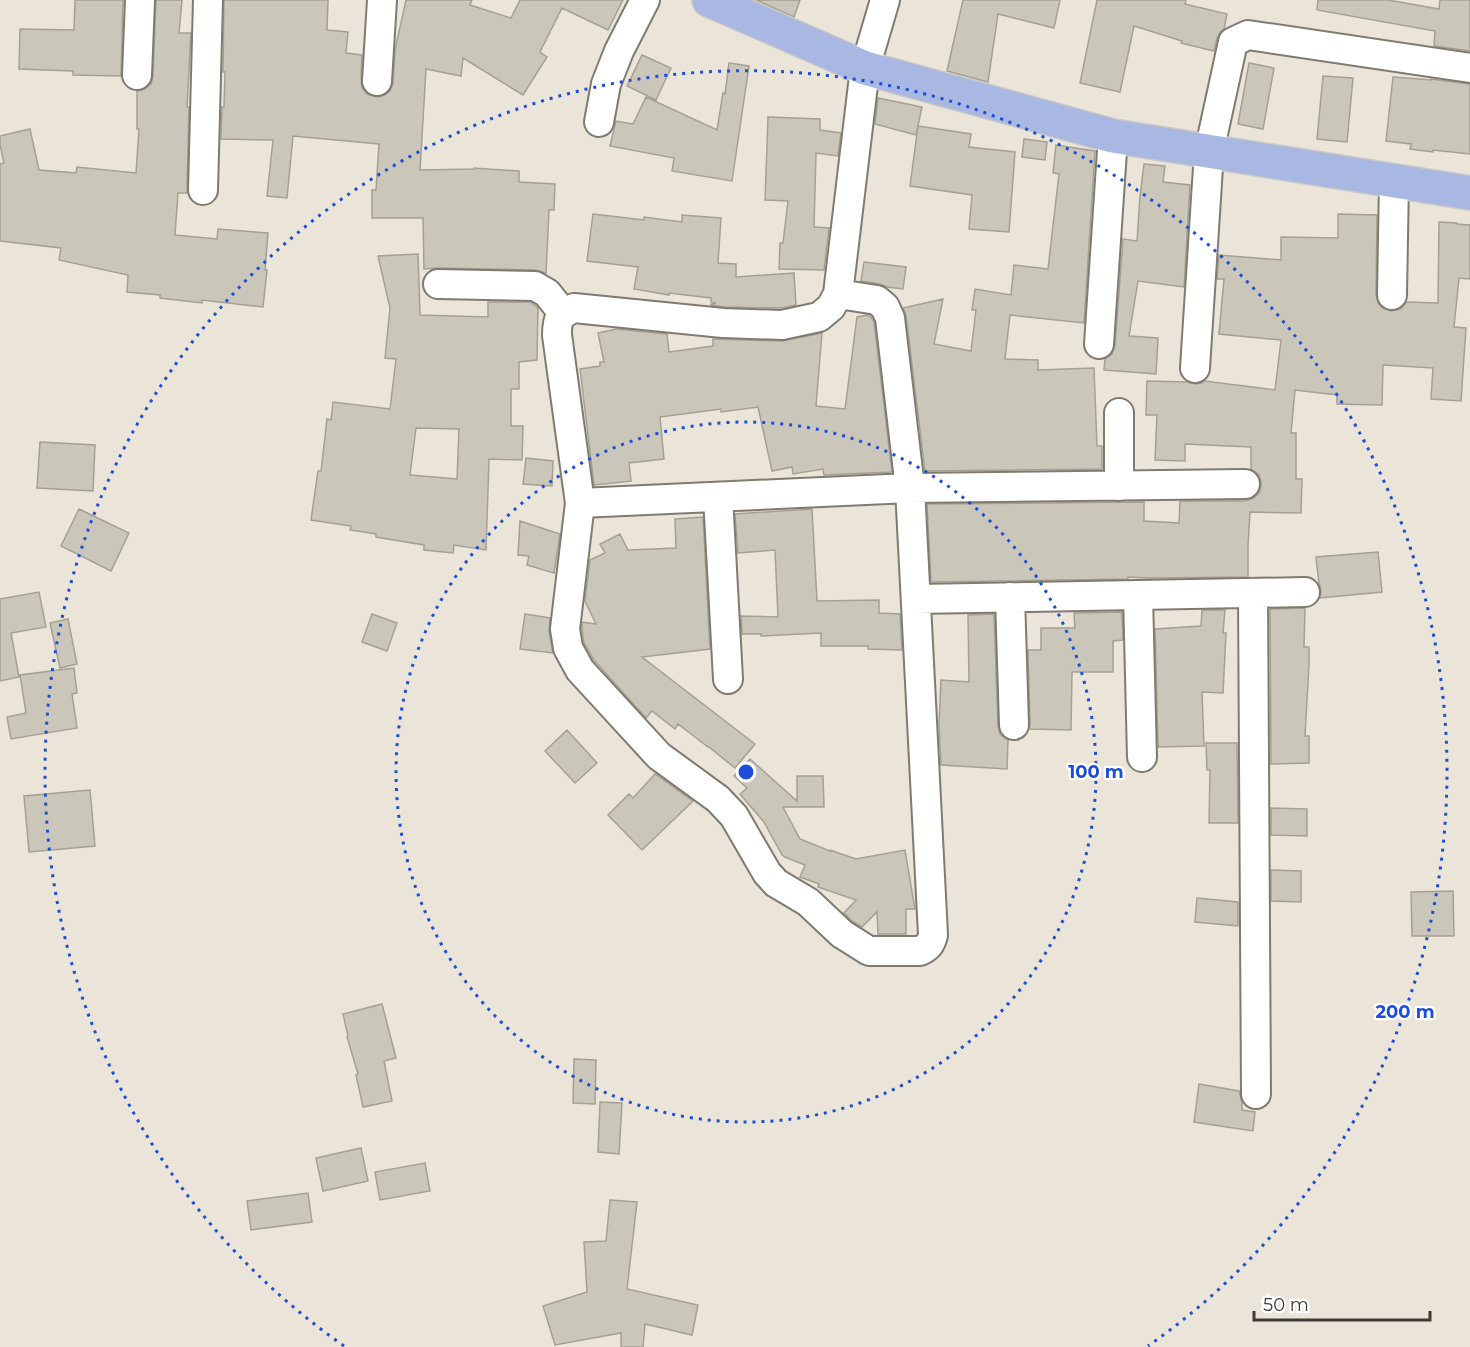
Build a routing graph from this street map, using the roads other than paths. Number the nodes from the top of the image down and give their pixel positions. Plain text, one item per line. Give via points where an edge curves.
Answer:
1 (140, 0) edge
2 (208, 0) edge
3 (382, 0) edge
4 (645, 0) edge
5 (709, 0) edge
6 (885, 0) edge
7 (865, 68) junction
8 (1470, 68) edge
9 (137, 75) dead end
10 (377, 81) dead end
11 (599, 122) dead end
12 (1113, 136) junction
13 (1209, 152) junction
14 (1395, 181) junction
15 (203, 190) dead end
16 (1470, 193) edge
17 (438, 284) dead end
18 (838, 294) junction
19 (1392, 295) dead end
20 (563, 313) junction
21 (1099, 344) dead end
22 (1195, 368) dead end
23 (1119, 413) dead end
24 (1245, 484) dead end
25 (1119, 486) junction
26 (910, 489) junction
27 (718, 497) junction
28 (580, 503) junction
29 (1305, 592) dead end
30 (1253, 593) junction
31 (1138, 595) junction
32 (1010, 597) junction
33 (916, 599) junction
34 (728, 679) dead end
35 (1014, 725) dead end
36 (1142, 757) dead end
37 (1256, 1094) dead end

1 - 9 street
2 - 15 street
3 - 10 street
4 - 11 street via 606,84
5 - 7 main road
6 - 7 street
7 - 12 main road
7 - 18 street
8 - 13 street via 1248,35 1233,42
12 - 13 main road
12 - 21 street
13 - 14 main road
13 - 22 street
14 - 16 main road
14 - 19 street
17 - 20 street via 535,286 547,293
18 - 20 street via 819,317 782,326 574,308
18 - 26 street via 877,300 890,318
20 - 28 street via 557,322 557,335
23 - 25 street
24 - 25 street
25 - 26 street
26 - 27 street
26 - 33 street
27 - 28 street
27 - 34 street
28 - 33 street via 565,629 568,648 580,670 660,756 734,816 776,883 808,902 842,934 869,951 920,951 931,943 933,935
29 - 30 street
30 - 31 street
30 - 37 street
31 - 32 street
31 - 36 street
32 - 33 street
32 - 35 street

